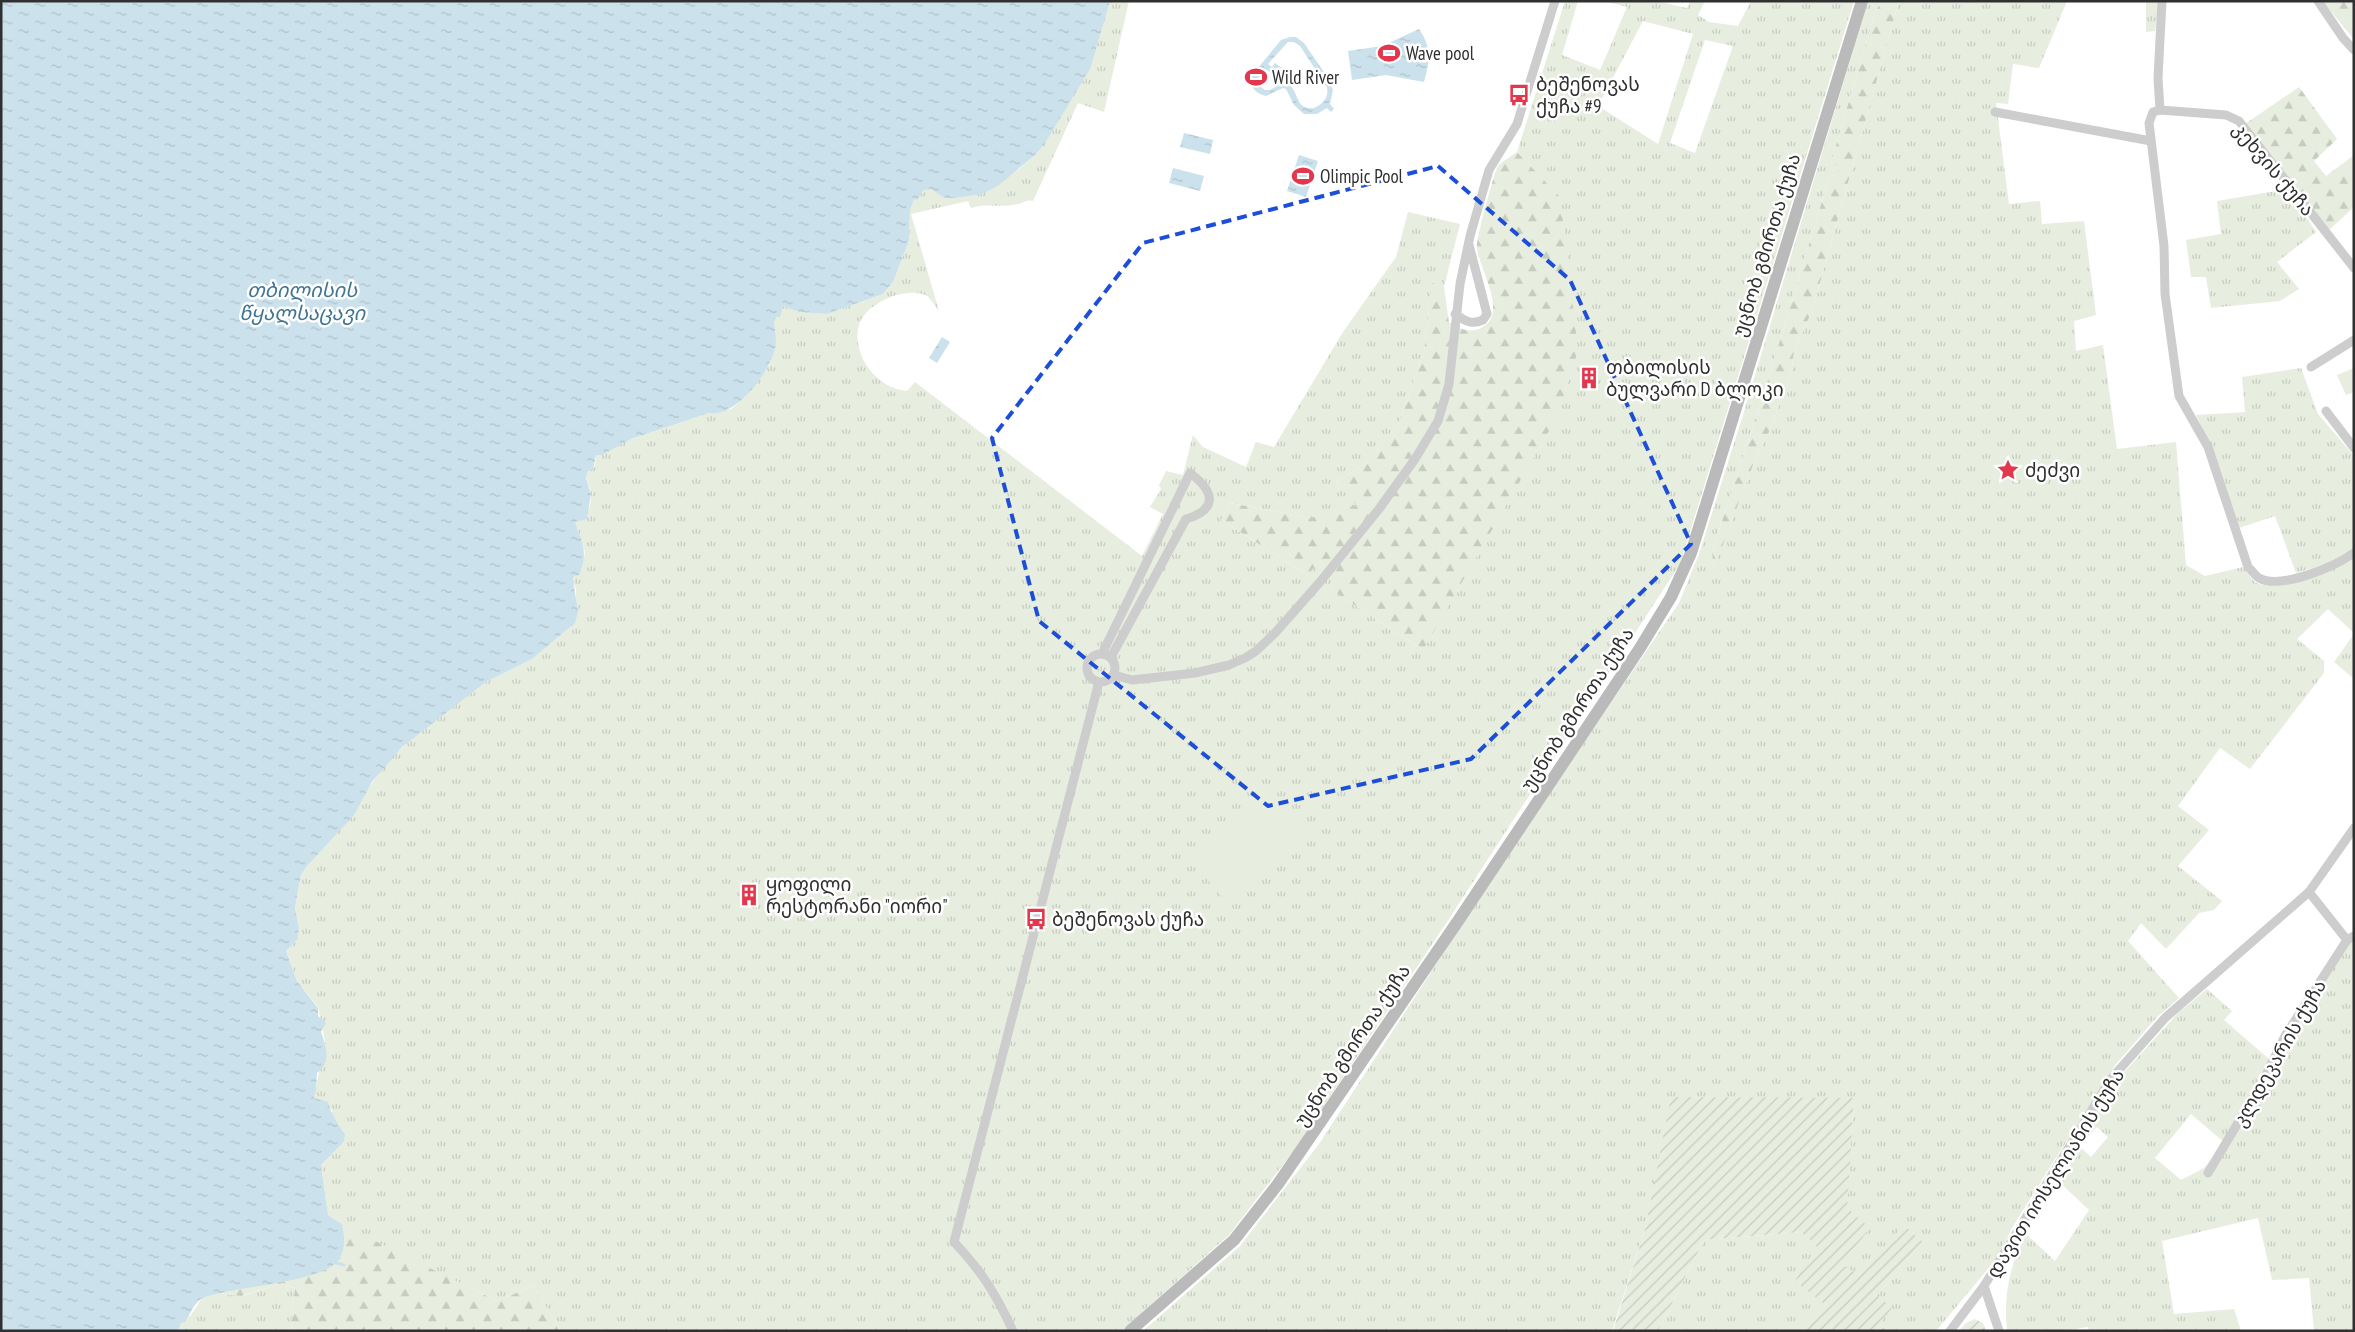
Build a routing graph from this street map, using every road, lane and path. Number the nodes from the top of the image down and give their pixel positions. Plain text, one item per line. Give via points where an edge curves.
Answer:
1 (1555, 1) edge
2 (1862, 1) edge
3 (2162, 1) edge
4 (2318, 1) edge
5 (2354, 50) edge
6 (2160, 110) junction
7 (1995, 112) dead end
8 (2151, 141) junction
9 (1468, 242) junction
10 (2354, 268) edge
11 (1455, 314) junction
12 (2354, 340) edge
13 (2311, 367) dead end
14 (2326, 411) dead end
15 (2354, 448) edge
16 (2354, 553) edge
17 (1106, 655) junction
18 (1114, 675) junction
19 (1098, 682) junction
20 (2354, 828) edge
21 (2309, 892) junction
22 (2350, 938) edge
23 (2208, 1173) dead end
24 (1984, 1286) junction
25 (1013, 1331) edge
26 (1130, 1331) edge
27 (1950, 1331) edge
28 (1999, 1331) edge

1 - 9 street via 1518,124 1489,170
2 - 26 main road, უცნობ გმირთა ქუჩა via 1691,553 1671,596 1640,648 1458,921 1278,1184 1234,1240
3 - 6 street via 2158,78
4 - 5 street
6 - 8 street via 2150,116
6 - 10 street, კეხვის ქუჩა via 2226,116 2239,121
7 - 8 street
8 - 16 street via 2164,246 2165,294 2179,396 2208,447 2248,567 2258,578 2280,581 2330,566
9 - 11 street
9 - 11 street via 1487,314 1475,323
11 - 18 street via 1449,384 1438,421 1379,509 1275,633 1246,658 1229,665 1150,679 1132,680
12 - 13 street
14 - 15 street
17 - 17 street via 1186,519 1206,508 1208,490 1190,473
17 - 18 street via 1116,666
17 - 19 street via 1092,657 1087,665 1088,674
18 - 19 street via 1108,681
19 - 25 street via 954,1242 976,1264
20 - 21 street, დავით იოსელიანის ქუჩა
21 - 22 street
21 - 24 street, დავით იოსელიანის ქუჩა via 2165,1018 2110,1080
22 - 23 street, კლდეკარის ქუჩა via 2285,1036 2263,1081
24 - 27 street, დავით იოსელიანის ქუჩა
24 - 28 street

